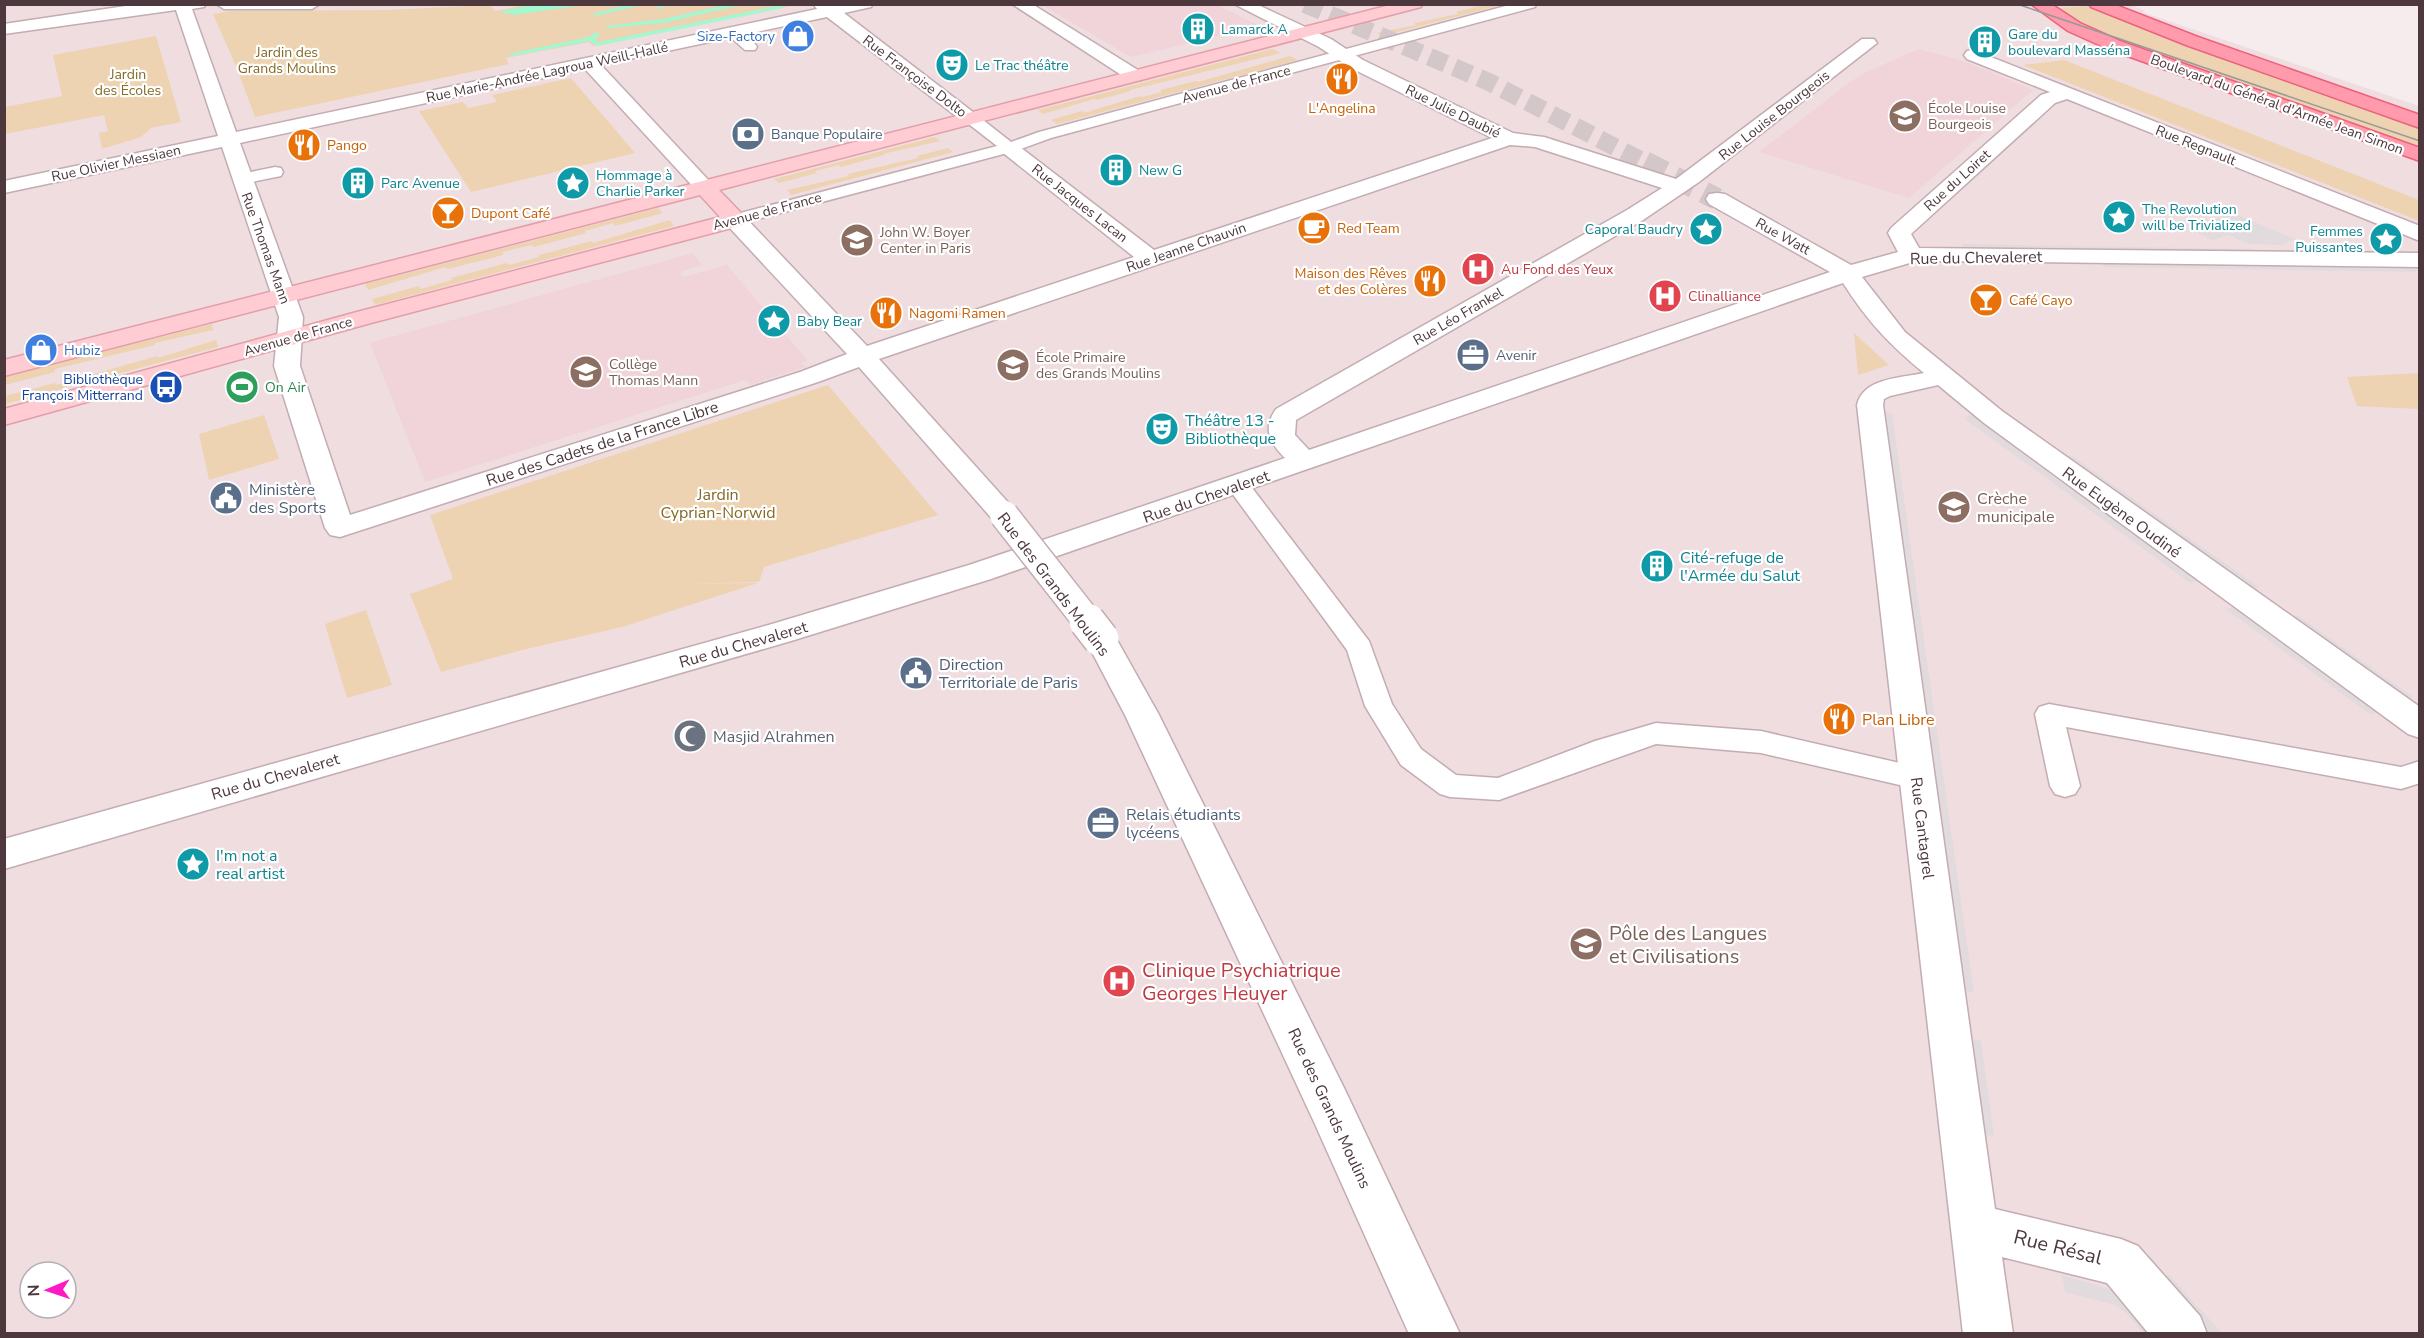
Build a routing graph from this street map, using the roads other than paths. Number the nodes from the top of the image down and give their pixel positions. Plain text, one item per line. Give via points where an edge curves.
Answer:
1 (198, 4) edge
2 (224, 4) edge
3 (312, 4) edge
4 (865, 4) edge
5 (1020, 4) edge
6 (1242, 4) edge
7 (1415, 4) edge
8 (1530, 4) edge
9 (182, 5) edge
10 (2097, 5) edge
11 (2042, 7) edge
12 (826, 8) edge
13 (4, 29) edge
14 (733, 32) junction
15 (1304, 33) junction
16 (1868, 43) dead end
17 (750, 46) dead end
18 (1972, 55) dead end
19 (1345, 56) junction
20 (589, 63) junction
21 (1135, 76) junction
22 (2067, 93) junction
23 (972, 119) junction
24 (2420, 122) edge
25 (228, 139) junction
26 (1509, 139) junction
27 (1009, 148) junction
28 (2420, 155) edge
29 (275, 172) dead end
30 (242, 179) junction
31 (4, 186) edge
32 (1679, 187) junction
33 (705, 188) junction
34 (1717, 199) tunnel mouth
35 (735, 220) junction
36 (2420, 234) edge
37 (1913, 255) junction
38 (1151, 259) junction
39 (2420, 260) edge
40 (1848, 273) junction
41 (283, 296) junction
42 (290, 338) junction
43 (863, 357) junction
44 (4, 368) edge
45 (1943, 376) junction
46 (4, 417) edge
47 (1305, 462) junction
48 (1238, 485) junction
49 (1003, 517) junction
50 (340, 528) joint
51 (1031, 555) junction
52 (2420, 725) edge
53 (2420, 772) edge
54 (1917, 778) junction
55 (2065, 786) dead end
56 (4, 854) edge
57 (1975, 1228) junction
58 (1436, 1334) edge
59 (1988, 1334) edge
60 (2182, 1334) edge

1 - 9 street
2 - 3 street
4 - 12 street, Rue Marie-Andrée Lagroua Weill-Hallé
5 - 21 street
6 - 15 street, Rue Julie Daubié
7 - 15 street, Avenue de France
8 - 19 lane, Avenue de France
9 - 13 street
9 - 25 street, Rue Thomas Mann
10 - 24 main road, Boulevard du Général d'Armée Jean Simon
11 - 28 main road, Boulevard du Général d'Armée Jean Simon via 2106,42
12 - 14 street, Rue Marie-Andrée Lagroua Weill-Hallé
12 - 23 street, Rue Françoise Dolto
14 - 17 lane
14 - 20 street, Rue Marie-Andrée Lagroua Weill-Hallé
15 - 19 street, Rue Julie Daubié
15 - 21 street, Avenue de France
16 - 32 street, Rue Louise Bourgeois
18 - 22 street, Rue Regnault
19 - 26 street, Rue Julie Daubié
19 - 27 lane, Avenue de France via 1056,132
20 - 25 street, Rue Marie-Andrée Lagroua Weill-Hallé
20 - 33 street, Rue des Grands Moulins
21 - 23 street, Avenue de France
22 - 36 street, Rue Regnault
22 - 37 street, Rue du Loiret via 2048,99 1899,233
23 - 27 lane, Rue Françoise Dolto
23 - 33 street, Avenue de France
25 - 30 street, Rue Thomas Mann
25 - 31 street, Rue Olivier Messiaen
26 - 32 street, Rue Julie Daubié via 1537,141
26 - 38 street, Rue Jeanne Chauvin
27 - 35 lane, Avenue de France
27 - 38 street, Rue Jacques Lacan
29 - 30 lane
30 - 41 street, Rue Thomas Mann
32 - 47 street, Rue Léo Frankel via 1285,415 1280,423 1284,441
33 - 35 street, Rue des Grands Moulins
33 - 41 street, Avenue de France
34 - 40 street, Rue Watt
35 - 42 street, Avenue de France
35 - 43 street, Rue des Grands Moulins
37 - 39 street, Rue du Chevaleret
37 - 40 street, Rue du Chevaleret
38 - 43 street, Rue Jeanne Chauvin
40 - 45 street, Rue Eugène Oudiné via 1896,338
40 - 47 street, Rue du Chevaleret
41 - 42 street, Rue Thomas Mann via 291,317
41 - 44 street, Avenue de France
42 - 46 street, Avenue de France
42 - 50 street, Rue Thomas Mann via 287,366
43 - 49 street, Rue des Grands Moulins
43 - 50 street, Rue des Cadets de la France Libre
45 - 52 street, Rue Eugène Oudiné via 2021,439
45 - 54 street, Rue Cantagrel via 1881,390 1872,396 1870,405
47 - 48 street, Rue du Chevaleret
48 - 51 street, Rue du Chevaleret
48 - 54 lane via 1360,648 1379,706 1411,757 1450,786 1499,789 1656,733 1761,742
49 - 51 lane
49 - 58 street, Rue des Grands Moulins, bridge via 1101,639 1142,715
51 - 56 street, Rue du Chevaleret via 780,633
53 - 55 lane via 2402,778 2049,714
54 - 57 street, Rue Cantagrel
57 - 59 street, Rue Cantagrel
57 - 60 street, Rue Résal via 2121,1263

